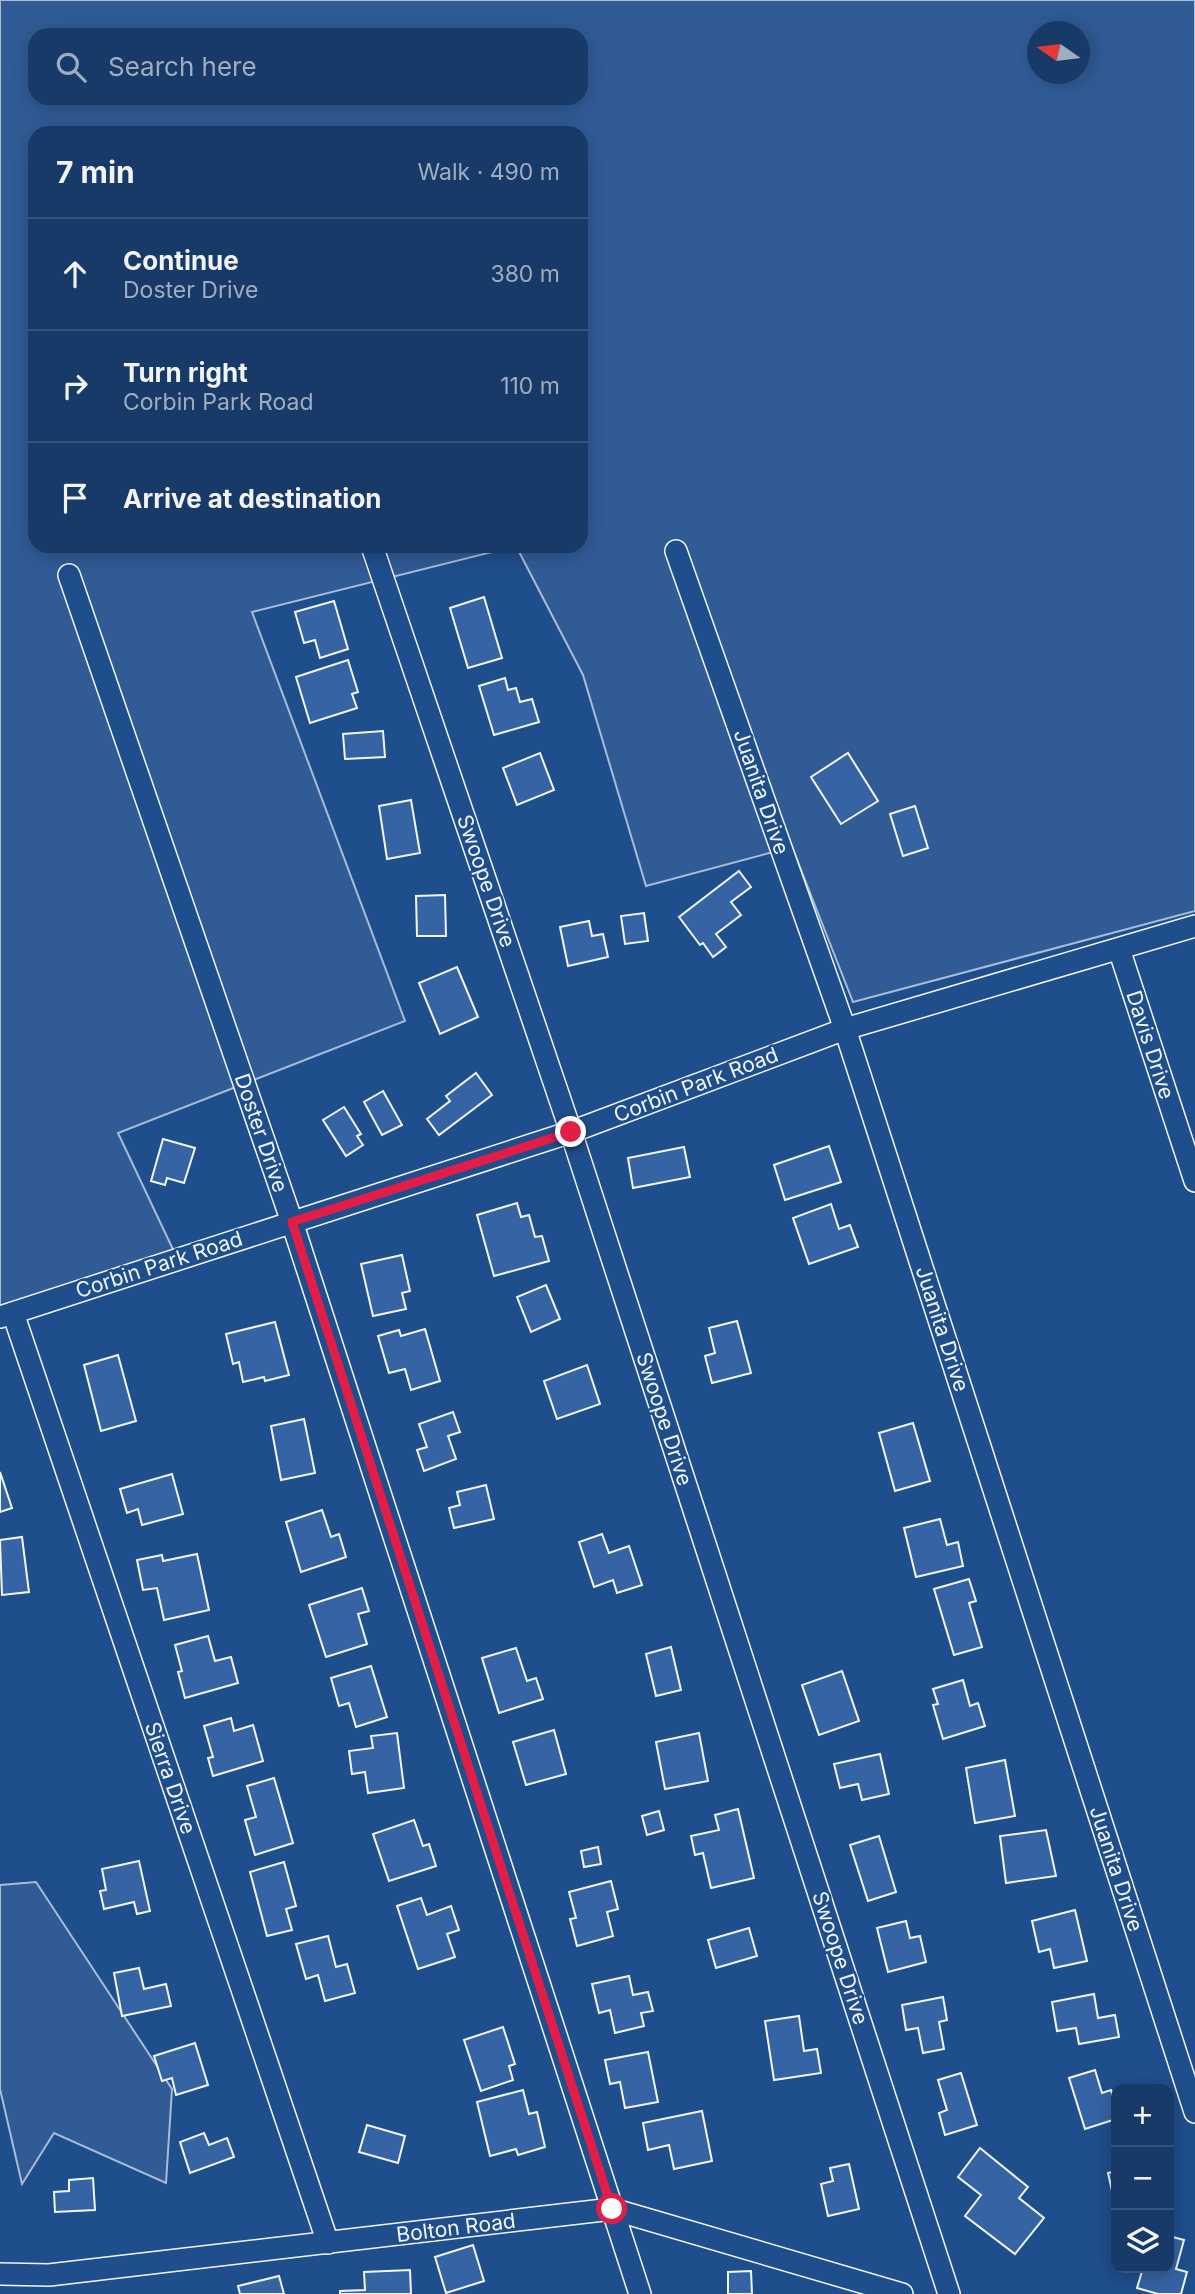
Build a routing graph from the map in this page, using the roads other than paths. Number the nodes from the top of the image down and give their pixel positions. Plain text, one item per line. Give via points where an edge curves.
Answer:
1 (676, 551) dead end
2 (374, 553) edge
3 (69, 575) dead end
4 (1195, 926) edge
5 (1119, 949) junction
6 (845, 1029) junction
7 (571, 1132) junction
8 (1195, 1181) edge
9 (292, 1222) junction
10 (6, 1315) edge
11 (1195, 2112) edge
12 (612, 2209) junction
13 (328, 2244) junction
14 (0, 2274) edge
15 (640, 2294) edge
16 (902, 2294) edge
17 (949, 2294) edge

1 - 6 street, Juanita Drive
2 - 7 street, Swoope Drive
3 - 9 street, Doster Drive
4 - 5 street, Corbin Park Road
5 - 6 street, Corbin Park Road
5 - 8 street, Davis Drive
6 - 7 street, Corbin Park Road
6 - 11 street, Juanita Drive
7 - 9 street, Corbin Park Road
7 - 17 street, Swoope Drive
9 - 10 street, Corbin Park Road
9 - 12 street, Doster Drive
10 - 13 street, Sierra Drive
12 - 13 street, Bolton Road
12 - 15 street, Doster Drive
12 - 16 street, Bolton Road
13 - 14 street, Bolton Road via 49,2275

